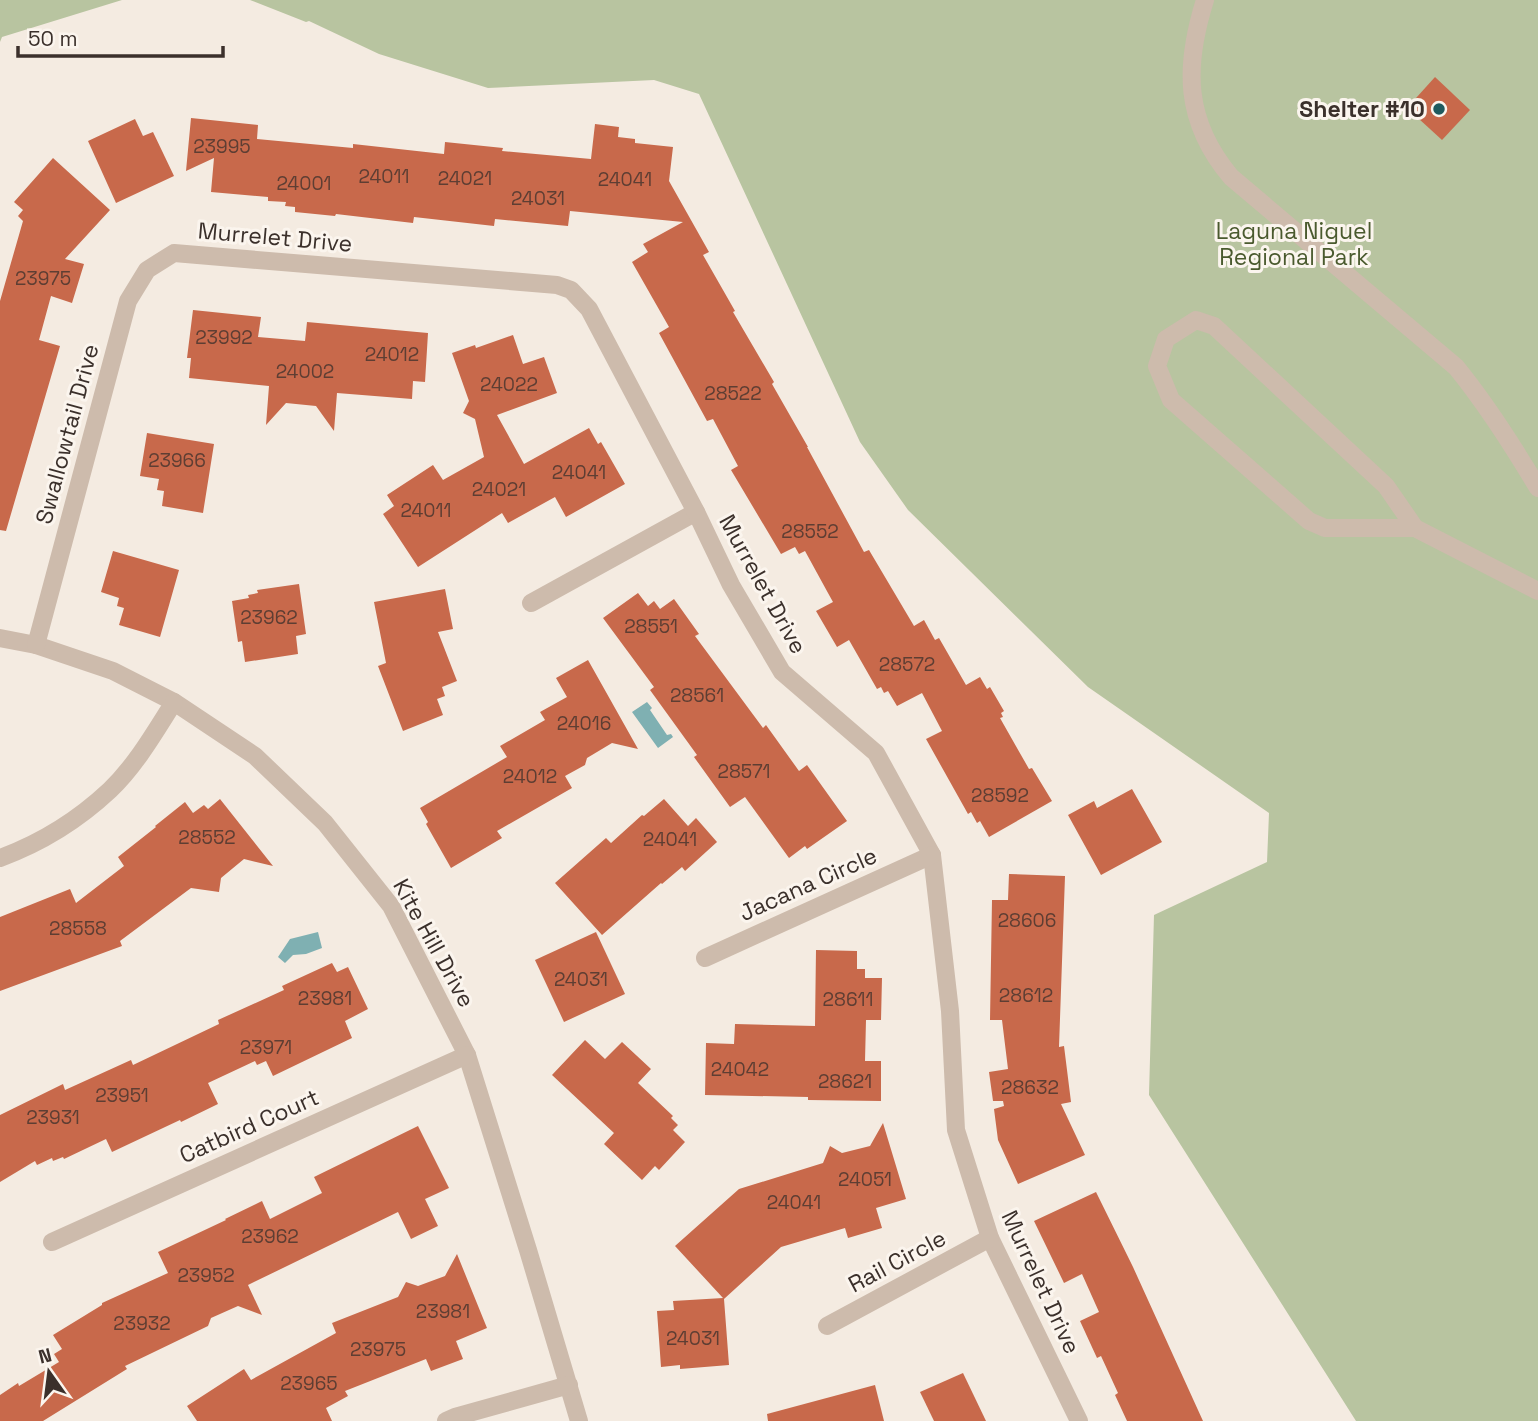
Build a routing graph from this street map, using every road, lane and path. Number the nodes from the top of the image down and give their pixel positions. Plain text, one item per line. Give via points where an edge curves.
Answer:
1 (1205, 0) edge
2 (174, 253) joint
3 (1538, 488) edge
4 (695, 512) junction
5 (1415, 528) junction
6 (1538, 591) edge
7 (531, 603) dead end
8 (0, 638) edge
9 (37, 645) junction
10 (174, 702) junction
11 (932, 855) junction
12 (0, 858) edge
13 (705, 958) dead end
14 (467, 1055) junction
15 (990, 1238) junction
16 (52, 1242) dead end
17 (827, 1326) dead end
18 (569, 1385) junction
19 (446, 1421) edge
20 (579, 1421) edge
21 (1079, 1421) edge

1 - 3 street via 1191,70 1192,91 1199,124 1216,159 1231,177 1455,367
2 - 4 street, Murrelet Drive via 557,285 571,290 589,309
2 - 9 street, Swallowtail Drive via 147,270 128,301
4 - 7 street
4 - 11 street, Murrelet Drive via 782,672 876,752
5 - 5 street via 1386,486 1214,326 1196,320 1166,339 1157,366 1171,400 1309,521 1325,528
5 - 6 street
8 - 9 street, Kite Hill Drive
9 - 10 street, Kite Hill Drive via 113,671
10 - 12 street via 111,789 68,825
10 - 14 street, Kite Hill Drive via 255,756 326,823 391,906
11 - 13 street, Jacana Circle
11 - 15 street, Murrelet Drive via 950,1011 957,1130
14 - 16 street, Catbird Court
14 - 18 street, Kite Hill Drive
15 - 17 street, Rail Circle
15 - 21 street, Murrelet Drive
18 - 19 street
18 - 20 street, Kite Hill Drive

